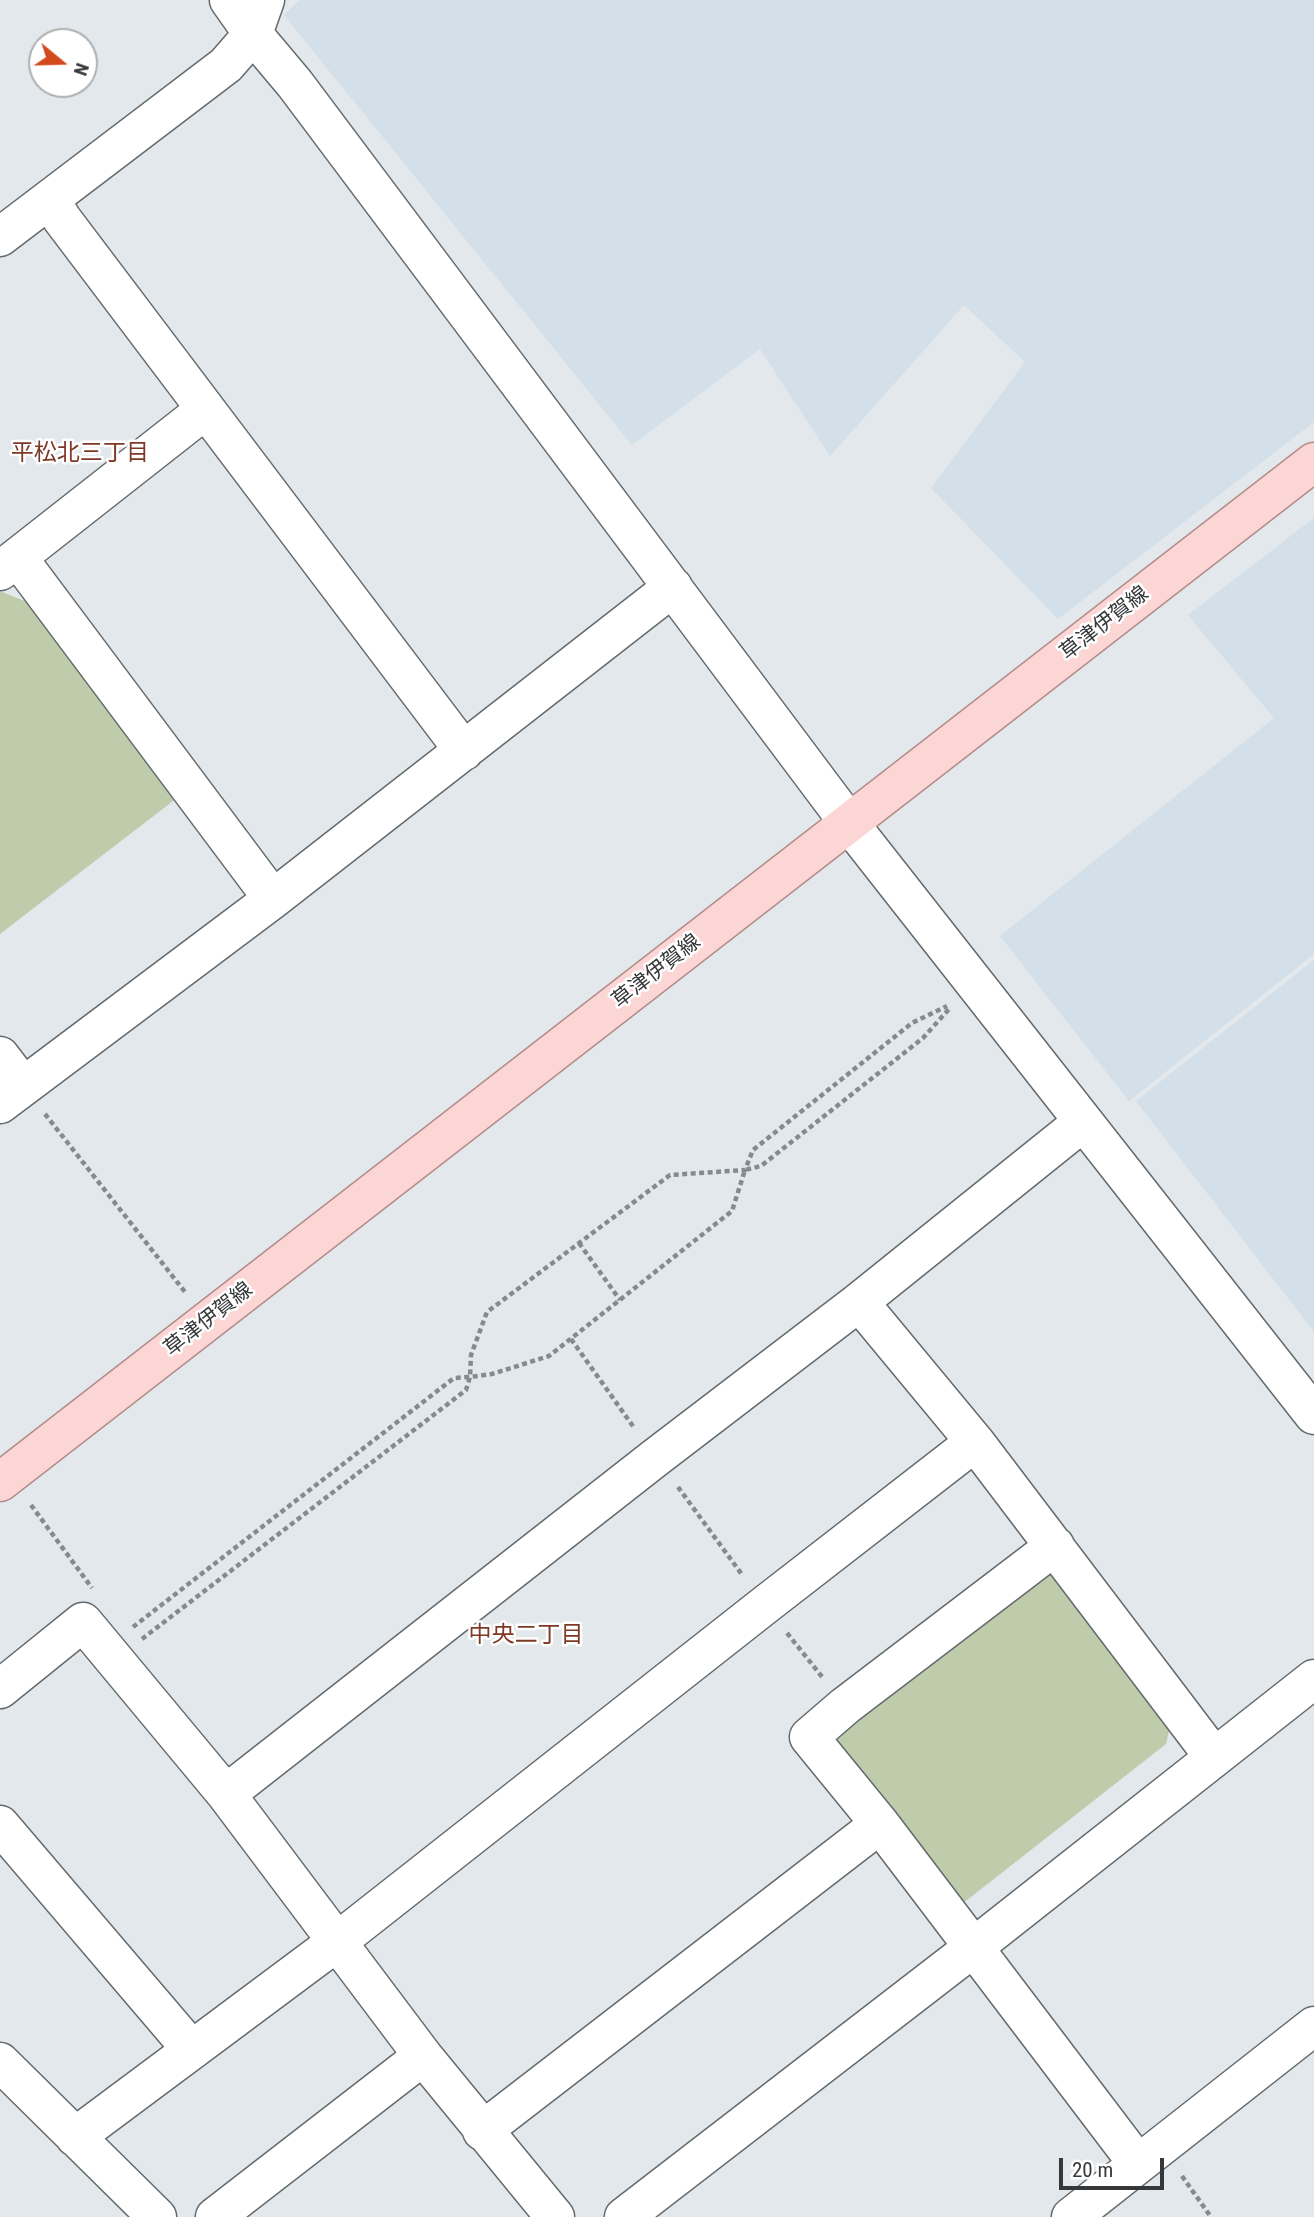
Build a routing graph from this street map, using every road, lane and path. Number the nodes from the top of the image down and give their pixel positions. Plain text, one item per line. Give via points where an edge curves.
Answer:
1 (229, 0) edge
2 (259, 17) edge
3 (50, 200) junction
4 (0, 237) edge
5 (205, 410) junction
6 (1314, 462) edge
7 (9, 565) edge
8 (673, 587) junction
9 (464, 751) junction
10 (849, 823) junction
11 (273, 898) junction
12 (0, 1056) edge
13 (12, 1095) edge
14 (1083, 1122) junction
15 (745, 1170) junction
16 (579, 1243) junction
17 (191, 1298) dead end
18 (620, 1300) junction
19 (859, 1302) junction
20 (571, 1339) junction
21 (470, 1377) junction
22 (1314, 1415) edge
23 (975, 1442) junction
24 (655, 1458) junction
25 (14, 1491) edge
26 (1055, 1546) junction
27 (83, 1622) junction
28 (110, 1655) junction
29 (1314, 1679) edge
30 (0, 1689) edge
31 (1214, 1758) junction
32 (226, 1794) junction
33 (880, 1824) junction
34 (0, 1825) edge
35 (338, 1941) junction
36 (974, 1947) junction
37 (1314, 2025) edge
38 (192, 2050) junction
39 (423, 2056) junction
40 (0, 2062) edge
41 (482, 2131) junction
42 (75, 2137) junction
43 (1149, 2156) junction
44 (157, 2217) edge
45 (215, 2217) edge
46 (555, 2217) edge
47 (624, 2217) edge
48 (1072, 2217) edge
49 (1211, 2217) edge

1 - 2 street
2 - 3 street via 226,65
2 - 8 street via 304,96
3 - 4 street
3 - 5 street
5 - 7 street
5 - 9 street
6 - 10 main road, 草津伊賀線
7 - 11 street
8 - 9 street
8 - 10 street
9 - 11 street
10 - 14 street
10 - 25 main road, 草津伊賀線
11 - 13 street
12 - 13 street
13 - 17 path
14 - 19 street
14 - 22 street
15 - 15 path via 761,1166 912,1046 955,1003 912,1023 753,1150
15 - 16 path via 670,1175
15 - 18 path via 732,1211
16 - 18 path
16 - 21 path via 487,1312 471,1355
18 - 20 path
19 - 23 street
19 - 24 street
20 - 21 path via 549,1356
20 - 24 path
21 - 28 path via 466,1390 144,1638
21 - 28 path via 454,1378 137,1622
23 - 26 street
23 - 35 street
24 - 32 street
25 - 27 path via 93,1589
26 - 31 street
26 - 33 street via 809,1737
27 - 28 street
27 - 30 street
28 - 32 street
29 - 31 street
31 - 36 street
32 - 35 street
33 - 36 street
33 - 41 street
34 - 38 street
35 - 38 street
35 - 39 street
36 - 43 street
36 - 47 street
37 - 43 street
38 - 42 street
39 - 41 street
39 - 45 street
40 - 42 street
41 - 46 street
42 - 44 street
43 - 48 street
43 - 49 path

